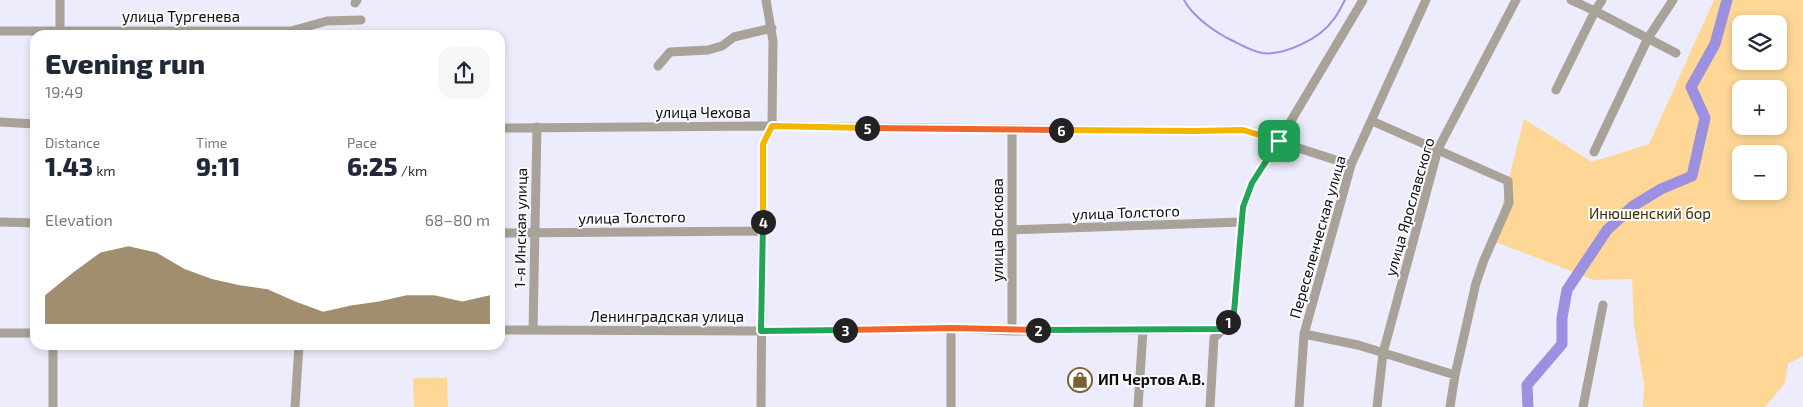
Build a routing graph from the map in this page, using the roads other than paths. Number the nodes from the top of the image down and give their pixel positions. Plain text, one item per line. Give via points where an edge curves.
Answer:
1 (60, 0) edge
2 (766, 0) edge
3 (1363, 0) edge
4 (1426, 0) edge
5 (1516, 0) edge
6 (1571, 0) edge
7 (1602, 0) edge
8 (1673, 0) edge
9 (1595, 10) junction
10 (361, 20) dead end
11 (772, 28) junction
12 (60, 30) edge
13 (295, 30) edge
14 (0, 31) edge
15 (30, 32) edge
16 (1648, 38) junction
17 (1676, 53) dead end
18 (658, 66) dead end
19 (1556, 90) dead end
20 (0, 122) edge
21 (1372, 122) junction
22 (30, 124) edge
23 (772, 126) junction
24 (537, 127) junction
25 (505, 128) edge
26 (1012, 129) junction
27 (1279, 141) junction
28 (1438, 149) junction
29 (1594, 152) dead end
30 (1351, 166) junction
31 (0, 222) edge
32 (1242, 222) junction
33 (30, 223) edge
34 (1012, 230) junction
35 (763, 231) junction
36 (505, 233) edge
37 (535, 233) junction
38 (1603, 305) dead end
39 (951, 328) junction
40 (1223, 329) junction
41 (505, 330) edge
42 (533, 330) junction
43 (1143, 330) junction
44 (761, 331) junction
45 (1012, 331) junction
46 (30, 332) edge
47 (0, 333) edge
48 (1304, 334) junction
49 (53, 350) edge
50 (299, 350) edge
51 (1383, 353) junction
52 (1455, 375) junction
53 (54, 407) edge
54 (295, 407) edge
55 (761, 407) edge
56 (951, 407) edge
57 (1138, 407) edge
58 (1210, 407) edge
59 (1299, 407) edge
60 (1377, 407) edge
61 (1450, 407) edge
62 (1583, 407) edge

1 - 12 street
2 - 11 street
3 - 27 street
4 - 21 street, Переселенческая улица
5 - 28 street, улица Ярославского
6 - 9 street
7 - 9 street
8 - 16 street
9 - 16 street
9 - 19 street
10 - 13 street, улица Тургенева via 327,21
11 - 18 street via 734,37 722,46 708,50 670,52
11 - 23 street
14 - 15 street, улица Тургенева
16 - 17 street
16 - 29 street
20 - 22 street
21 - 28 street
21 - 30 street, Переселенческая улица
23 - 24 street, улица Чехова
23 - 26 street, улица Чехова
23 - 35 street via 763,144
24 - 25 street, улица Чехова
24 - 37 street, 1-я Инская улица
26 - 27 street, улица Чехова via 1243,130
26 - 34 street, улица Воскова
27 - 30 street, улица Чехова
27 - 32 street via 1252,183 1243,207
28 - 51 street, улица Ярославского
28 - 52 street via 1508,181 1509,202 1476,284
30 - 48 street, Переселенческая улица
31 - 33 street
32 - 34 street, улица Толстого
32 - 40 street via 1234,312
34 - 45 street, улица Воскова
35 - 37 street, улица Толстого
35 - 44 street
36 - 37 street, улица Толстого
37 - 42 street, 1-я Инская улица
38 - 62 street
39 - 44 street, Ленинградская улица
39 - 45 street, Ленинградская улица
39 - 56 street
40 - 43 street, Ленинградская улица
40 - 58 street via 1214,338
41 - 42 street, Ленинградская улица
42 - 44 street, Ленинградская улица
43 - 45 street, Ленинградская улица
43 - 57 street
44 - 55 street
46 - 47 street
48 - 51 street
48 - 59 street, Переселенческая улица
49 - 53 street
50 - 54 street
51 - 52 street
51 - 60 street, улица Ярославского
52 - 61 street

